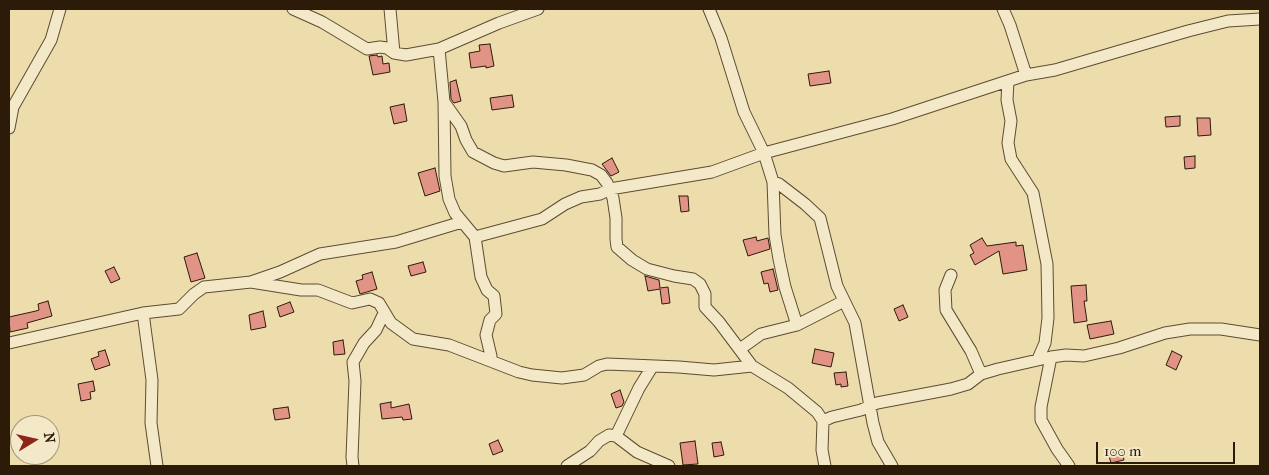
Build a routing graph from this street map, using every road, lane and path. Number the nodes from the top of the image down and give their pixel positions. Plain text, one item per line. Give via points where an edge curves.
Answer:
1 (60, 9) edge
2 (293, 9) edge
3 (390, 9) edge
4 (538, 9) edge
5 (709, 9) edge
6 (1003, 9) edge
7 (1260, 19) edge
8 (439, 49) junction
9 (394, 53) junction
10 (1026, 75) junction
11 (1008, 81) junction
12 (444, 102) junction
13 (9, 128) edge
14 (764, 153) junction
15 (773, 182) junction
16 (610, 189) junction
17 (462, 222) junction
18 (475, 237) junction
19 (951, 275) dead end
20 (251, 282) junction
21 (844, 301) junction
22 (143, 313) junction
23 (384, 313) junction
24 (797, 325) junction
25 (1260, 335) edge
26 (9, 343) edge
27 (740, 349) junction
28 (1051, 357) junction
29 (490, 360) junction
30 (1038, 360) junction
31 (752, 366) junction
32 (652, 367) junction
33 (981, 374) junction
34 (870, 406) junction
35 (823, 421) junction
36 (616, 436) junction
37 (156, 466) edge
38 (353, 466) edge
39 (567, 466) edge
40 (670, 466) edge
41 (825, 466) edge
42 (892, 466) edge
43 (1069, 466) edge

1 - 13 street via 51,40 12,107
2 - 9 street via 322,22 366,49 380,47
3 - 9 street
4 - 8 street
5 - 14 street via 744,112
6 - 10 street
7 - 10 street via 1228,21 1056,70
8 - 9 street via 406,55
8 - 12 street
10 - 11 street
11 - 14 street via 892,118
11 - 30 street via 1006,100 1011,121 1008,143 1011,159 1033,194 1046,264 1048,318 1045,343
12 - 16 street via 461,126 473,152 483,158 504,166 533,162 580,166 601,175
12 - 17 street via 448,199
14 - 15 street
14 - 16 street via 712,172
15 - 21 street via 820,218 837,286
15 - 24 street via 776,243
16 - 18 street via 565,204 542,219
16 - 27 street via 616,209 618,247 647,269 693,279 700,284 705,294 705,307
17 - 18 street
17 - 20 street via 396,242 320,254
18 - 29 street via 481,276 487,290 494,296 496,314 490,320 486,335
19 - 33 street via 945,290 946,310
20 - 22 street via 204,287 179,309
20 - 23 street via 318,290 352,303 370,299 379,303
21 - 24 street
21 - 34 street via 855,322
22 - 26 street
22 - 37 street via 152,380 151,423
23 - 29 street via 390,323 413,339 449,345
23 - 38 street via 353,362
24 - 27 street via 761,334
25 - 28 street via 1190,328 1084,356
27 - 31 street
28 - 30 street
28 - 43 street via 1041,420
29 - 32 street via 519,372 562,378 584,375 607,364
30 - 33 street
31 - 32 street via 714,370
31 - 35 street via 788,388
32 - 36 street
33 - 34 street via 968,384 951,389
34 - 35 street
34 - 42 street via 878,442
35 - 41 street
36 - 39 street via 599,441
36 - 40 street via 637,452

